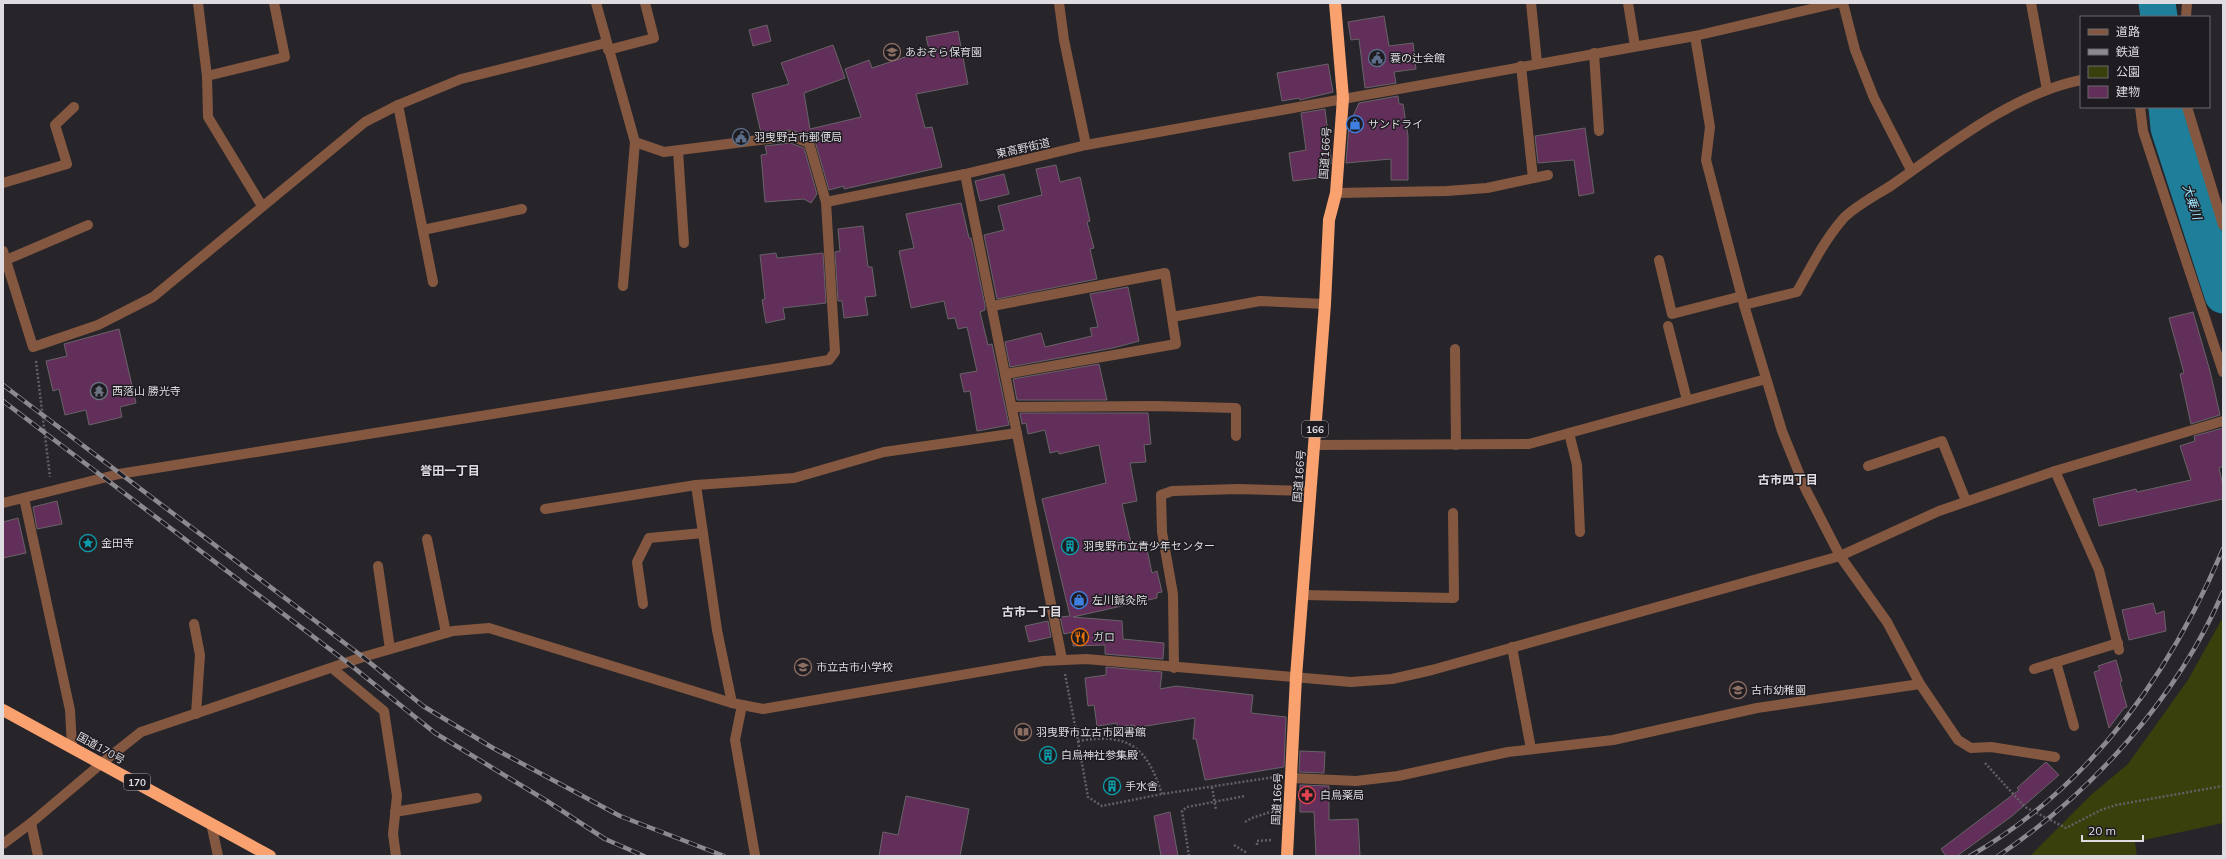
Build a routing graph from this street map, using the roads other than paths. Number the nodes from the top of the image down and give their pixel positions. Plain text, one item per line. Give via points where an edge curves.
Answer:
1 (198, 3) edge
2 (274, 3) edge
3 (596, 3) edge
4 (645, 3) edge
5 (1059, 3) edge
6 (1335, 3) edge
7 (1531, 3) edge
8 (1628, 3) edge
9 (1837, 3) edge
10 (1843, 3) edge
11 (2031, 3) edge
12 (2187, 3) edge
13 (2186, 16) edge
14 (1695, 36) junction
15 (1635, 46) junction
16 (607, 47) junction
17 (1594, 53) junction
18 (1538, 63) junction
19 (1521, 66) junction
20 (207, 76) junction
21 (2080, 80) edge
22 (2047, 90) junction
23 (1343, 98) junction
24 (398, 105) junction
25 (74, 107) dead end
26 (2140, 108) edge
27 (2186, 108) edge
28 (1599, 131) dead end
29 (635, 142) junction
30 (1086, 146) junction
31 (678, 151) junction
32 (1911, 170) junction
33 (965, 174) junction
34 (1548, 175) dead end
35 (1533, 178) junction
36 (3, 183) edge
37 (1336, 193) junction
38 (826, 202) junction
39 (262, 206) junction
40 (522, 209) dead end
41 (88, 225) dead end
42 (2223, 225) edge
43 (423, 230) junction
44 (684, 243) dead end
45 (5, 255) edge
46 (1659, 260) dead end
47 (433, 282) dead end
48 (623, 286) dead end
49 (1743, 301) junction
50 (1325, 304) junction
51 (992, 306) junction
52 (1172, 317) junction
53 (1668, 326) dead end
54 (1455, 349) dead end
55 (2223, 372) edge
56 (1006, 374) junction
57 (1766, 379) junction
58 (1687, 400) junction
59 (1012, 407) junction
60 (2223, 421) edge
61 (1017, 433) junction
62 (1569, 433) junction
63 (1236, 436) dead end
64 (1314, 445) junction
65 (1456, 445) junction
66 (1868, 466) dead end
67 (2055, 471) junction
68 (696, 485) junction
69 (1310, 491) junction
70 (24, 498) junction
71 (1966, 501) junction
72 (3, 503) edge
73 (545, 509) dead end
74 (1453, 513) dead end
75 (1580, 532) dead end
76 (703, 533) junction
77 (427, 539) dead end
78 (1840, 556) junction
79 (378, 566) dead end
80 (1303, 595) junction
81 (643, 604) dead end
82 (194, 624) dead end
83 (446, 633) junction
84 (1512, 647) junction
85 (390, 649) junction
86 (1062, 659) junction
87 (2056, 662) junction
88 (332, 668) junction
89 (1174, 668) junction
90 (2034, 669) dead end
91 (1296, 677) junction
92 (1920, 684) junction
93 (737, 704) junction
94 (3, 710) edge
95 (196, 714) junction
96 (2074, 726) dead end
97 (72, 746) junction
98 (1531, 749) junction
99 (2055, 757) dead end
100 (102, 763) junction
101 (1292, 778) junction
102 (477, 798) dead end
103 (395, 812) junction
104 (31, 823) junction
105 (211, 823) junction
106 (3, 844) edge
107 (755, 855) edge
108 (38, 856) edge
109 (218, 856) edge
110 (270, 856) edge
111 (396, 856) edge
112 (1287, 856) edge

1 - 20 street
2 - 20 street via 285,57
3 - 16 street
4 - 16 street via 654,38
5 - 30 street
6 - 23 highway, 国道166号 / 166
7 - 18 street
8 - 15 street
9 - 14 street, 東高野街道
10 - 32 street via 1855,50 1874,98
11 - 22 street
12 - 13 street
14 - 15 street, 東高野街道
14 - 49 street via 1710,127 1706,160
15 - 17 street, 東高野街道
16 - 24 street via 461,79
16 - 29 street
17 - 18 street, 東高野街道
17 - 28 street
18 - 19 street, 東高野街道
19 - 23 street, 東高野街道
19 - 35 street
20 - 39 street via 208,118
21 - 22 street
22 - 32 street via 2019,102
23 - 30 street, 東高野街道
23 - 37 highway, 国道166号 / 166
24 - 39 street via 365,122
24 - 43 street
25 - 36 street via 55,125 67,164
26 - 55 street via 2143,131
27 - 42 street
29 - 31 street via 664,152
29 - 48 street
30 - 33 street, 東高野街道
31 - 38 street via 792,136 809,143
31 - 44 street
32 - 49 street via 1843,218 1797,292
33 - 38 street, 東高野街道
33 - 51 street
34 - 35 street
35 - 37 street via 1487,188
37 - 50 highway, 国道166号 / 166 via 1329,220
38 - 70 street via 835,352 829,360 119,474
39 - 45 street via 153,297 98,325 33,347
40 - 43 street
41 - 45 street
43 - 47 street
46 - 49 street via 1672,314
49 - 57 street
50 - 52 street via 1260,301
50 - 64 highway, 国道166号 / 166
51 - 52 street via 1164,273
51 - 56 street
52 - 56 street via 1176,344
53 - 58 street
54 - 65 street
56 - 59 street
57 - 58 street
57 - 78 street via 1782,431 1805,488
58 - 62 street
59 - 61 street
59 - 63 street via 1236,408
60 - 67 street
61 - 68 street via 884,452 794,478
61 - 86 street
62 - 65 street via 1529,444
62 - 75 street via 1577,465
64 - 65 street
64 - 69 highway, 国道166号 / 166
66 - 71 street via 1942,441
67 - 71 street
67 - 87 street via 2099,570 2118,647
68 - 73 street
68 - 76 street
69 - 80 highway, 国道166号 / 166
69 - 89 street via 1238,489 1172,491 1161,495 1162,532 1173,594
70 - 72 street
70 - 97 street via 70,710
71 - 78 street
74 - 80 street via 1454,598
76 - 81 street via 649,538 637,562
76 - 93 street via 717,630
77 - 83 street
78 - 84 street
78 - 92 street via 1887,622
79 - 85 street
80 - 91 highway, 国道166号 / 166
82 - 95 street via 200,655
83 - 85 street
83 - 93 street via 489,628
84 - 91 street via 1392,679 1351,682
84 - 98 street
85 - 88 street
86 - 89 street
86 - 93 street via 763,709
87 - 90 street
87 - 96 street
88 - 95 street
88 - 103 street via 384,711 397,796
89 - 91 street
91 - 101 highway, 国道166号 / 166
92 - 98 street via 1757,708 1613,740
92 - 99 street via 1958,740 1971,748 1991,747
93 - 107 street via 735,740
94 - 97 highway, 国道170号 / 170
95 - 100 street via 141,732
97 - 100 highway, 国道170号 / 170
98 - 101 street via 1398,776 1356,781
100 - 104 street
100 - 105 highway, 国道170号 / 170
101 - 112 highway, 国道166号 / 166
102 - 103 street
103 - 111 street via 393,834
104 - 106 street
104 - 108 street
105 - 109 street
105 - 110 highway, 国道170号 / 170

